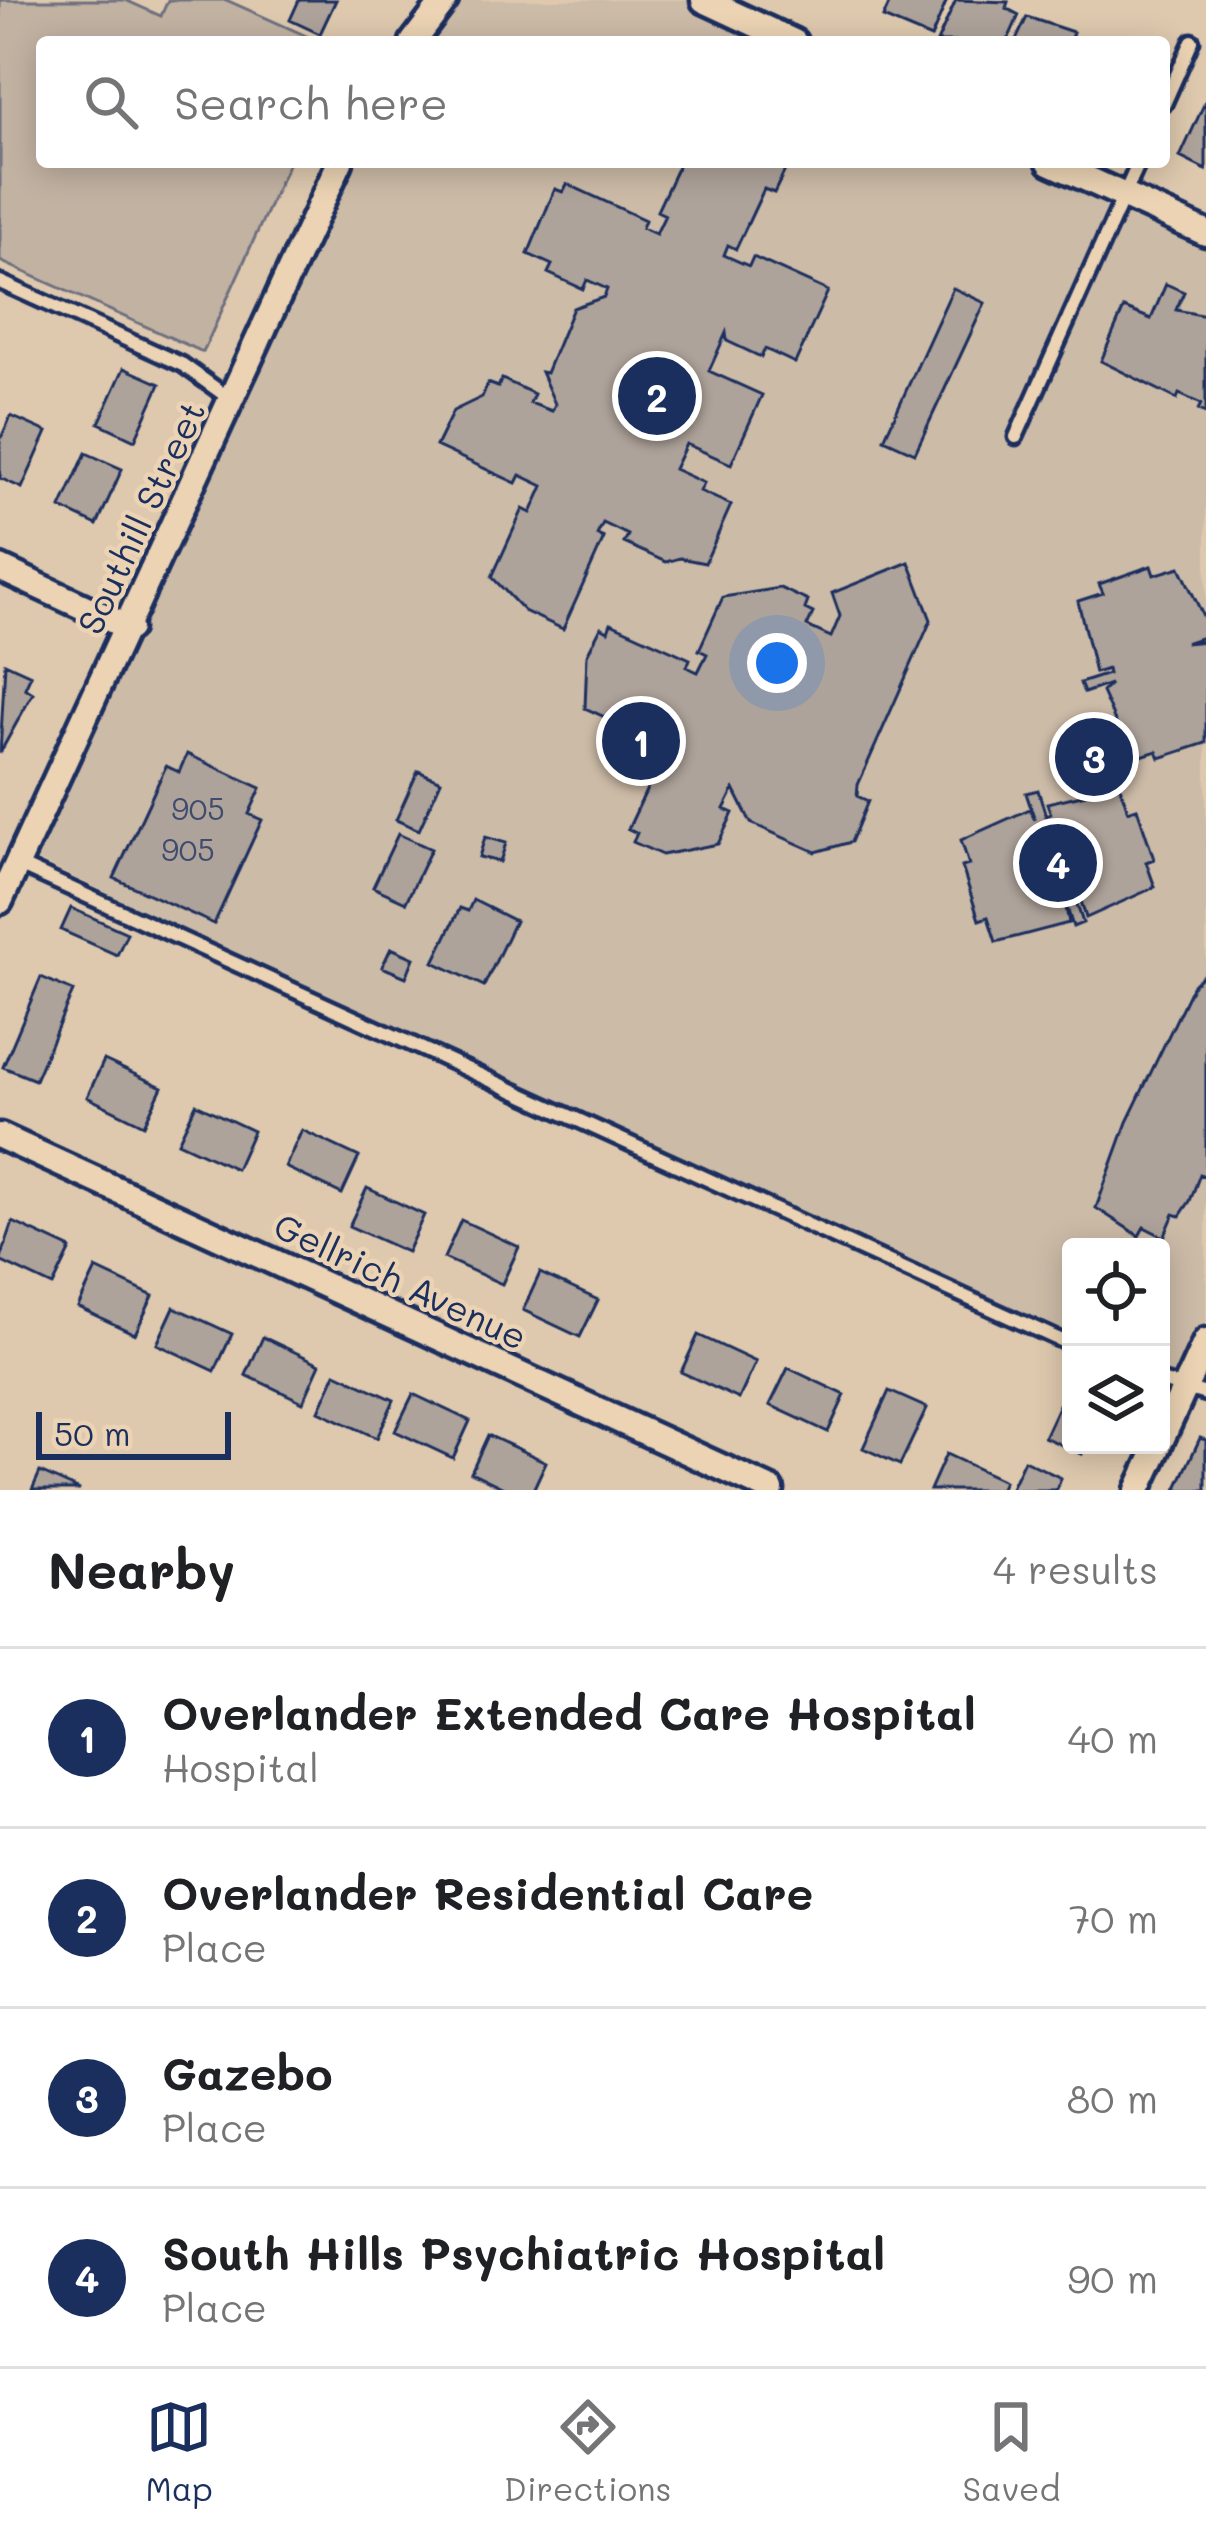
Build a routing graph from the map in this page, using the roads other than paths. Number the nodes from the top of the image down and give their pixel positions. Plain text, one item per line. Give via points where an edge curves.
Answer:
1 (446, 0) edge
2 (704, 0) edge
3 (418, 36) edge
4 (781, 36) edge
5 (1192, 41) dead end
6 (1170, 90) edge
7 (337, 168) edge
8 (1063, 168) edge
9 (1135, 168) edge
10 (1124, 195) junction
11 (1206, 233) edge
12 (0, 282) edge
13 (233, 401) junction
14 (1016, 437) dead end
15 (0, 568) edge
16 (129, 628) junction
17 (17, 864) junction
18 (0, 901) edge
19 (0, 1136) edge
20 (1062, 1341) edge
21 (1206, 1341) edge
22 (1184, 1387) edge
23 (1170, 1420) edge
24 (1155, 1454) edge
25 (771, 1490) edge
26 (1138, 1490) edge

1 - 3 street
2 - 4 street
5 - 6 lane
7 - 13 street, Southill Street
8 - 10 street
9 - 10 lane
10 - 11 street
10 - 14 lane
12 - 13 lane via 183,365
13 - 16 street, Southill Street
15 - 16 street
16 - 17 street, Southill Street
17 - 18 street, Southill Street
17 - 20 lane
19 - 25 street, Gellrich Avenue
21 - 22 street
22 - 23 street
24 - 26 street

